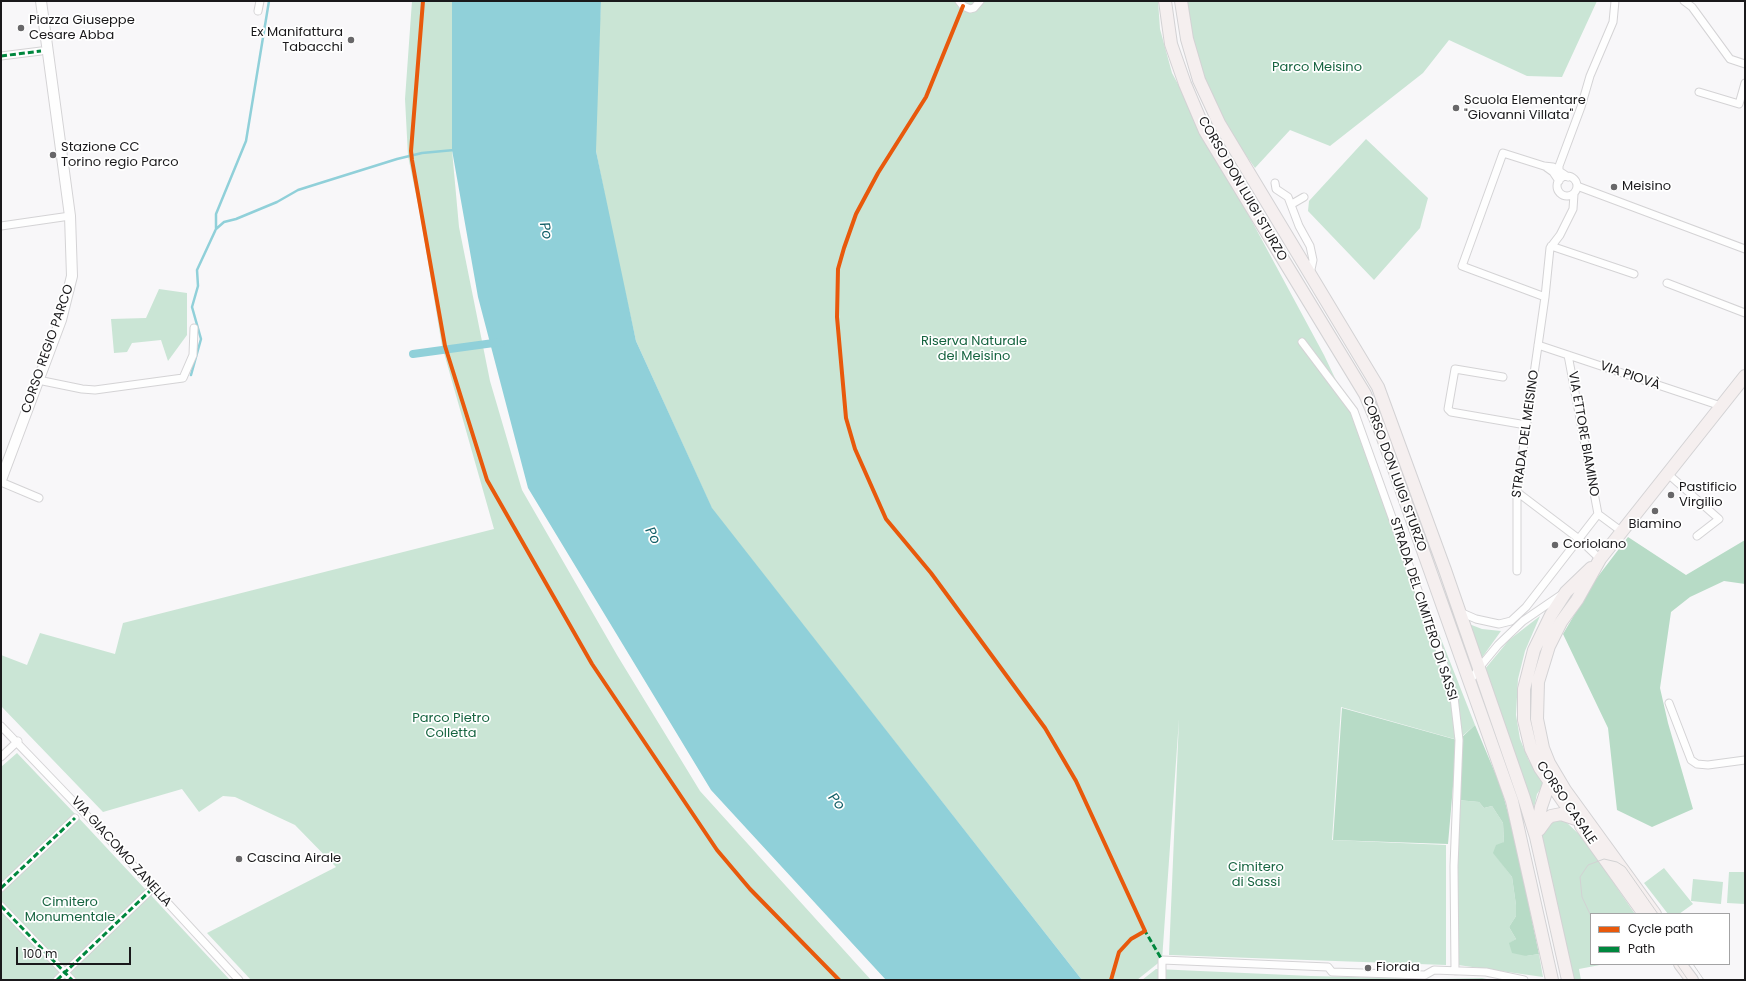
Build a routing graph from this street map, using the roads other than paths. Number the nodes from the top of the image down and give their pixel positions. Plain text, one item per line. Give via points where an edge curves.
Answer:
1 (41, 1) edge
2 (260, 1) edge
3 (959, 1) edge
4 (980, 1) edge
5 (1166, 1) edge
6 (1181, 1) edge
7 (1615, 1) edge
8 (1684, 1) edge
9 (258, 11) dead end
10 (41, 51) dead end
11 (1, 56) edge
12 (1745, 64) edge
13 (1745, 83) edge
14 (1699, 92) dead end
15 (1544, 166) junction
16 (1559, 170) junction
17 (1568, 177) junction
18 (1560, 181) junction
19 (1275, 183) dead end
20 (1577, 186) junction
21 (1574, 194) junction
22 (1565, 196) junction
23 (1304, 197) dead end
24 (1292, 204) junction
25 (1570, 214) junction
26 (70, 216) junction
27 (1, 226) edge
28 (1552, 246) junction
29 (1745, 249) edge
30 (1310, 274) junction
31 (1634, 274) dead end
32 (1667, 283) dead end
33 (1545, 297) junction
34 (1745, 313) edge
35 (194, 328) dead end
36 (1302, 342) dead end
37 (1538, 345) junction
38 (1568, 355) junction
39 (1745, 376) edge
40 (1502, 377) dead end
41 (38, 380) junction
42 (1721, 406) junction
43 (1526, 425) junction
44 (1668, 474) junction
45 (1, 481) edge
46 (1516, 492) junction
47 (39, 498) dead end
48 (1598, 514) junction
49 (1621, 531) junction
50 (1697, 536) dead end
51 (1579, 539) junction
52 (1600, 559) junction
53 (1517, 571) dead end
54 (1566, 592) junction
55 (1526, 607) junction
56 (1458, 610) junction
57 (1511, 621) junction
58 (1523, 621) junction
59 (1479, 668) junction
60 (1470, 681) junction
61 (1669, 703) dead end
62 (1, 726) edge
63 (18, 741) junction
64 (1, 757) edge
65 (1745, 760) edge
66 (1552, 768) junction
67 (1550, 784) junction
68 (75, 818) dead end
69 (1576, 819) junction
70 (1536, 837) junction
71 (1, 888) edge
72 (153, 888) junction
73 (1, 906) edge
74 (1643, 913) edge
75 (1654, 913) edge
76 (1681, 965) edge
77 (1691, 965) edge
78 (1455, 971) junction
79 (65, 973) junction
80 (58, 980) edge
81 (72, 980) edge
82 (239, 980) edge
83 (1162, 980) edge
84 (1523, 980) edge
85 (1552, 980) edge
86 (1568, 980) edge
87 (1692, 980) edge
88 (1702, 980) edge

1 - 26 street, CORSO REGIO PARCO
2 - 9 street
3 - 4 street via 970,10
5 - 60 main road, CORSO DON LUIGI STURZO via 1172,44 1185,84 1205,130 1365,394
6 - 30 main road, CORSO DON LUIGI STURZO via 1187,39 1198,80 1219,124
7 - 16 street via 1613,22 1590,76 1582,107
8 - 12 street via 1692,7 1730,59
10 - 11 street
13 - 14 street via 1739,104
15 - 16 street
15 - 18 street
15 - 33 street via 1504,153 1462,266
16 - 17 street
17 - 18 street
17 - 20 street via 1575,180
18 - 22 street via 1558,190
19 - 24 street via 1276,189 1288,197
20 - 21 street
20 - 29 street
21 - 22 street
21 - 25 street, STRADA DEL MEISINO
22 - 25 street
23 - 24 street
24 - 30 street via 1299,226 1310,246 1313,260
25 - 28 street, STRADA DEL MEISINO
26 - 27 street
26 - 41 street, CORSO REGIO PARCO via 73,264 71,288
28 - 31 street
28 - 33 street, STRADA DEL MEISINO
30 - 56 main road, CORSO DON LUIGI STURZO via 1378,387
32 - 34 street
33 - 37 street, STRADA DEL MEISINO
35 - 41 street via 193,355 183,378 95,390
36 - 78 street, STRADA DEL CIMITERO DI SASSI via 1354,411 1439,648 1454,697 1459,740 1454,866
37 - 38 street, VIA PIOVÀ
37 - 43 street, STRADA DEL MEISINO
38 - 42 street, VIA PIOVÀ
38 - 48 street, VIA ETTORE BIAMINO
39 - 42 main road, CORSO CASALE
40 - 43 street via 1455,369 1448,409 1451,412
41 - 45 street, CORSO REGIO PARCO
42 - 44 main road, CORSO CASALE
43 - 46 street, STRADA DEL MEISINO
44 - 49 main road, CORSO CASALE
44 - 50 street via 1719,520
45 - 47 street
46 - 51 street
46 - 53 street, STRADA DEL MEISINO
48 - 49 street
48 - 51 street
49 - 52 main road, CORSO CASALE
51 - 52 street
51 - 55 street
52 - 54 main road, CORSO CASALE
52 - 66 main road, CORSO CASALE via 1549,646 1538,682 1537,719 1543,748
54 - 58 street
54 - 67 main road, CORSO CASALE via 1537,642 1524,689 1524,720 1527,735 1538,764
55 - 57 street
55 - 58 street
56 - 57 street via 1476,619 1499,624
56 - 59 main road, CORSO DON LUIGI STURZO
57 - 58 street
58 - 59 street
59 - 60 street
59 - 70 main road, CORSO DON LUIGI STURZO
60 - 85 main road, CORSO DON LUIGI STURZO via 1512,801
61 - 65 street via 1691,760 1697,764 1708,764
62 - 63 street, VIA GIACOMO ZANELLA
63 - 64 street
63 - 72 street, VIA GIACOMO ZANELLA
66 - 67 main road
66 - 75 main road, CORSO CASALE via 1565,790
67 - 69 main road, CORSO CASALE
67 - 70 main road via 1541,807
68 - 71 street
69 - 70 main road via 1561,814 1551,816 1542,824
69 - 74 main road, CORSO CASALE
70 - 86 main road, CORSO DON LUIGI STURZO
72 - 79 street
72 - 82 street, VIA GIACOMO ZANELLA
73 - 79 street
76 - 87 main road
77 - 88 main road
78 - 83 street via 1434,970 1425,975 1332,972 1328,967 1162,960
78 - 84 street via 1486,972
79 - 80 street
79 - 81 street

